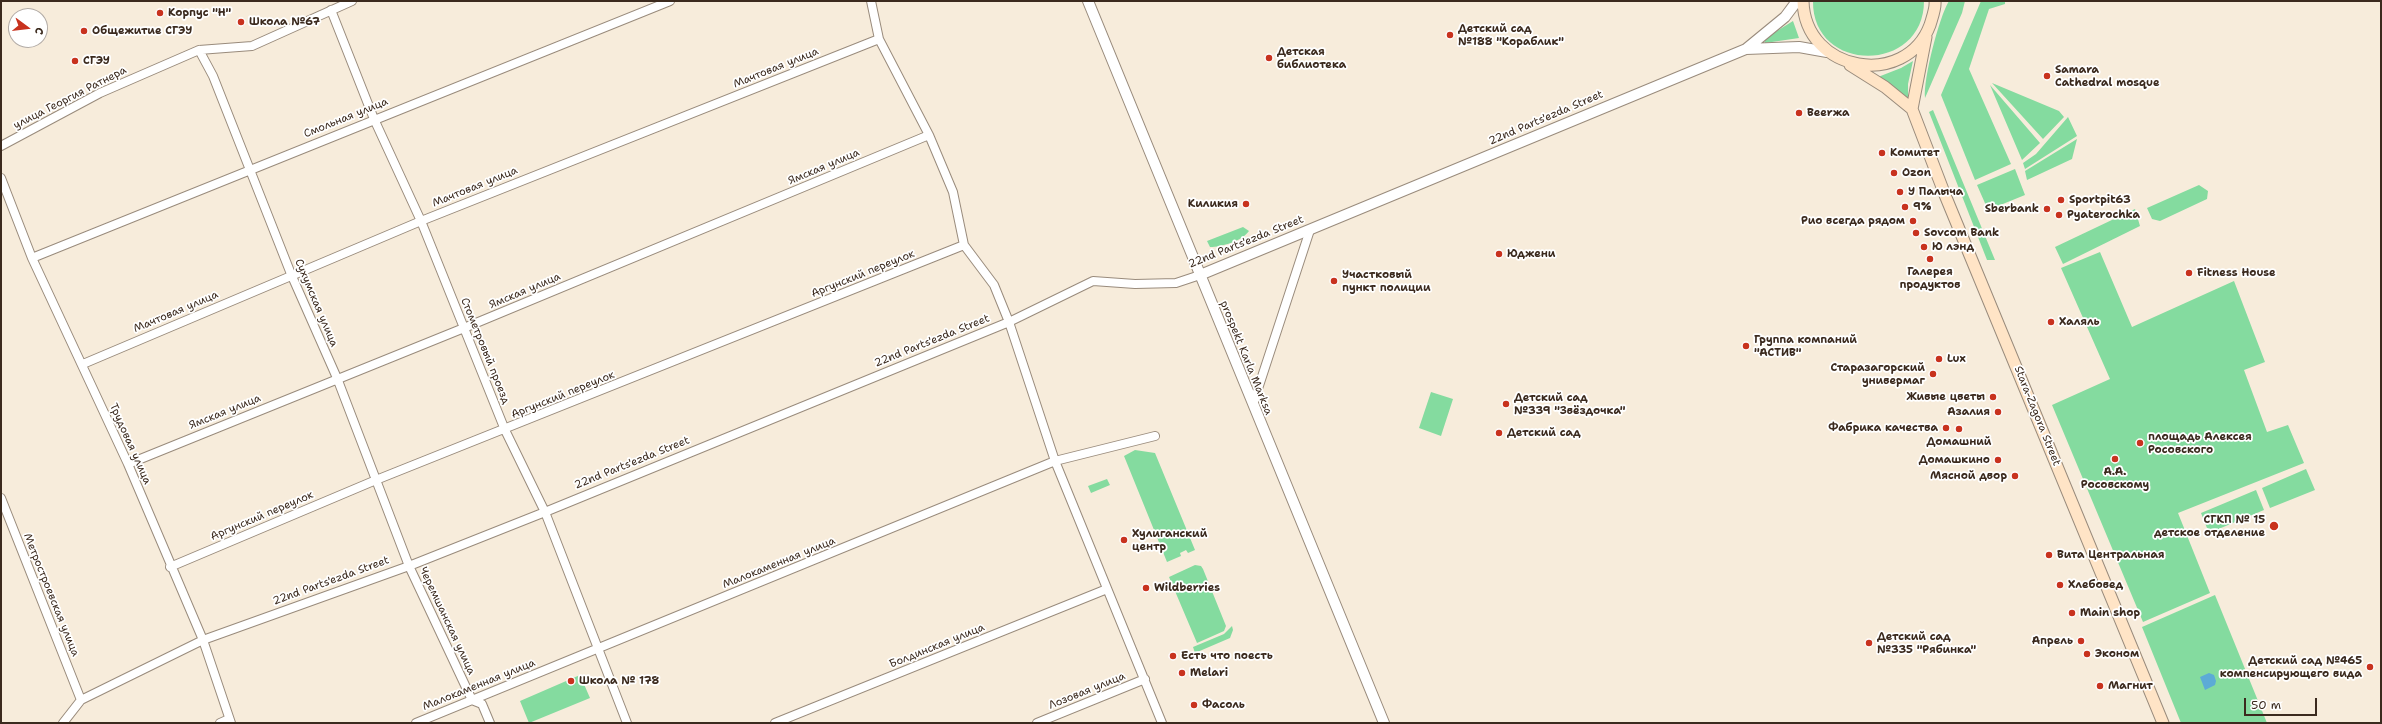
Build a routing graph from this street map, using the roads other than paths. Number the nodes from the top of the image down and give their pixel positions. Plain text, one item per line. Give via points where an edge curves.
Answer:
1 (352, 1) edge
2 (670, 1) edge
3 (871, 1) edge
4 (1088, 1) edge
5 (1797, 1) edge
6 (1803, 1) edge
7 (1936, 2) edge
8 (331, 10) junction
9 (1926, 37) junction
10 (879, 39) junction
11 (1746, 48) junction
12 (199, 50) junction
13 (1827, 52) junction
14 (1846, 62) junction
15 (1912, 109) junction
16 (374, 119) junction
17 (930, 135) junction
18 (1, 146) edge
19 (249, 169) junction
20 (1, 178) edge
21 (421, 221) junction
22 (1310, 230) junction
23 (964, 245) junction
24 (32, 258) junction
25 (291, 274) junction
26 (1200, 275) junction
27 (1009, 322) junction
28 (464, 328) junction
29 (83, 364) junction
30 (337, 378) junction
31 (1253, 404) junction
32 (505, 430) junction
33 (1155, 436) dead end
34 (1055, 461) junction
35 (128, 464) junction
36 (376, 480) junction
37 (1, 498) edge
38 (545, 512) junction
39 (410, 566) junction
40 (170, 567) junction
41 (1107, 589) junction
42 (203, 640) junction
43 (598, 649) junction
44 (1145, 679) junction
45 (81, 700) junction
46 (472, 700) junction
47 (230, 721) edge
48 (63, 723) edge
49 (220, 723) edge
50 (416, 723) edge
51 (490, 723) edge
52 (626, 723) edge
53 (775, 723) edge
54 (1037, 723) edge
55 (1162, 723) edge
56 (1384, 723) edge
57 (2163, 723) edge

1 - 8 street, улица Георгия Ратнера
2 - 16 street, Смольная улица
3 - 10 street
4 - 26 street, prospekt Karla Marksa
5 - 11 street via 1785,17
6 - 13 main road via 1803,10 1812,34
7 - 9 main road
8 - 12 street, улица Георгия Ратнера via 252,46
8 - 16 street, Стометровый проезд
9 - 14 main road via 1910,52 1892,62 1869,66
9 - 15 main road
10 - 17 street
10 - 21 street, Мачтовая улица
11 - 13 street, 22nd Parts'ezda Street via 1799,47
11 - 22 street, 22nd Parts'ezda Street
12 - 18 street, улица Георгия Ратнера via 100,93
12 - 19 street, Сухумская улица via 213,76
13 - 14 main road
14 - 15 main road
15 - 57 main road, Stara-Zagora Street
16 - 19 street, Смольная улица
16 - 21 street, Стометровый проезд
17 - 23 street via 953,192
17 - 28 street, Ямская улица
19 - 24 street, Смольная улица
19 - 25 street, Сухумская улица
20 - 24 street, Трудовая улица
21 - 25 street, Мачтовая улица
21 - 28 street, Стометровый проезд
22 - 26 street, 22nd Parts'ezda Street
22 - 31 street
23 - 27 street via 994,286
23 - 32 street, Аргунский переулок
24 - 29 street, Трудовая улица
25 - 29 street, Мачтовая улица
25 - 30 street, Сухумская улица
26 - 27 street, 22nd Parts'ezda Street via 1176,283 1093,281
26 - 31 street, prospekt Karla Marksa
27 - 34 street
27 - 38 street, 22nd Parts'ezda Street
28 - 30 street, Ямская улица
28 - 32 street, Стометровый проезд
29 - 35 street, Трудовая улица
30 - 35 street, Ямская улица
30 - 36 street, Сухумская улица
31 - 56 street, prospekt Karla Marksa
32 - 36 street, Аргунский переулок
32 - 38 street, Стометровый проезд
33 - 34 street, Малокаменная улица
34 - 41 street
34 - 43 street, Малокаменная улица
35 - 40 street, Трудовая улица
36 - 39 street, Сухумская улица
36 - 40 street, Аргунский переулок
37 - 45 street, Метростроевская улица
38 - 39 street, 22nd Parts'ezda Street
38 - 43 street, Стометровый проезд
39 - 42 street, 22nd Parts'ezda Street
39 - 46 street, Черемшанская улица
40 - 42 street, Трудовая улица
41 - 44 street
41 - 53 street, Болдинская улица
42 - 45 street, 22nd Parts'ezda Street
42 - 47 street, Трудовая улица
43 - 46 street, Малокаменная улица
43 - 52 street, Стометровый проезд
44 - 54 street, Лозовая улица
44 - 55 street
45 - 48 street, 22nd Parts'ezda Street
46 - 50 street, Малокаменная улица
46 - 51 street, Черемшанская улица via 482,704
47 - 49 street

